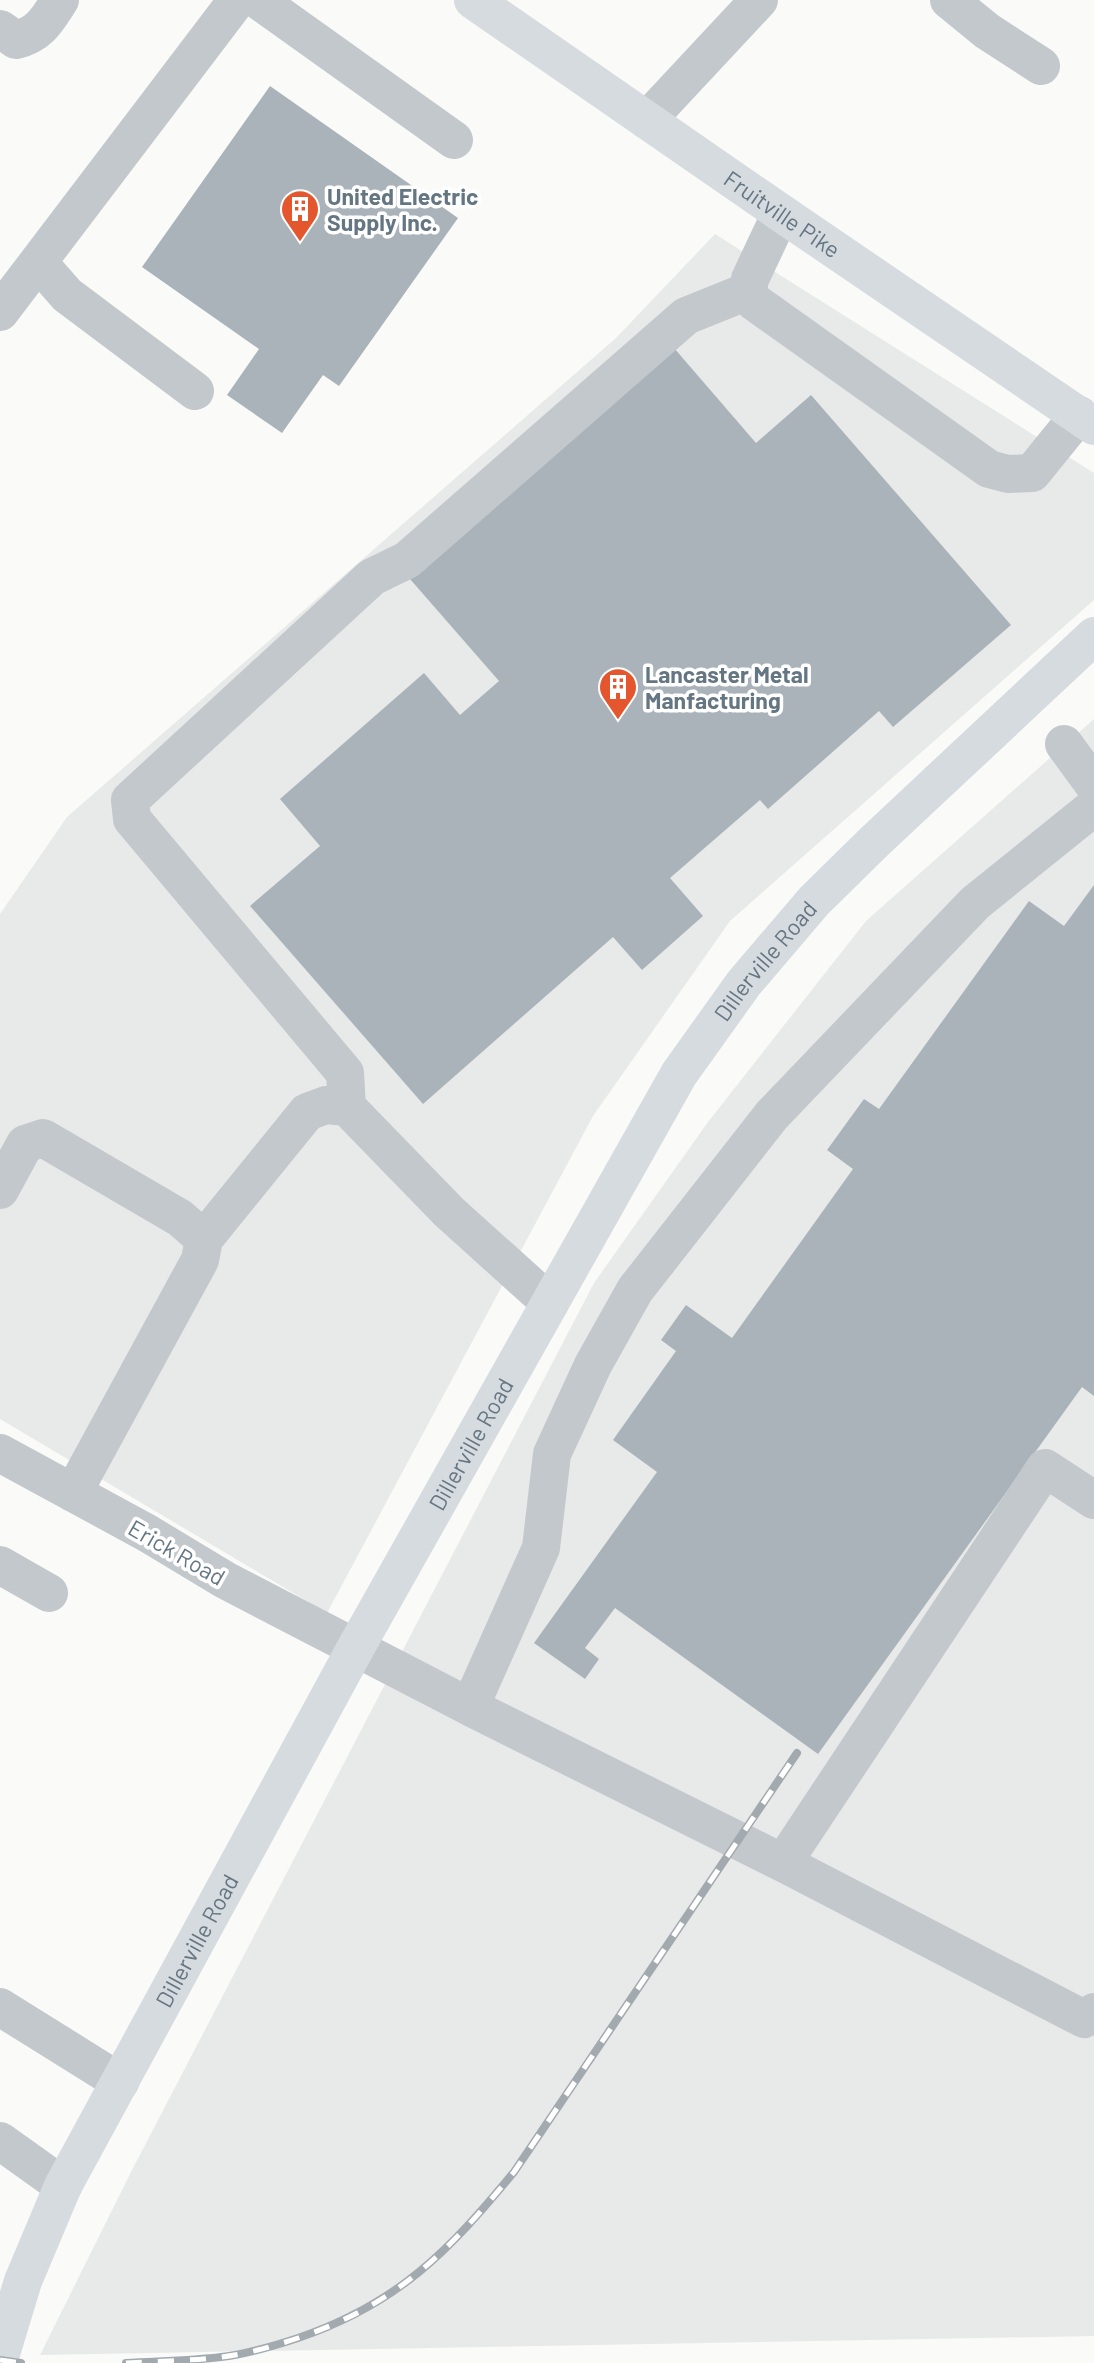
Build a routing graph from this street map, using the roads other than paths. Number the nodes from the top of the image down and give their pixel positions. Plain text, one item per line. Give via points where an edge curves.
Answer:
1 (60, 0) edge
2 (237, 0) edge
3 (258, 0) edge
4 (473, 0) edge
5 (759, 0) edge
6 (949, 0) edge
7 (0, 29) edge
8 (1041, 66) dead end
9 (647, 120) junction
10 (454, 140) dead end
11 (781, 213) junction
12 (38, 262) junction
13 (748, 291) junction
14 (0, 312) edge
15 (195, 391) dead end
16 (1086, 420) edge
17 (1094, 636) edge
18 (1064, 744) dead end
19 (1094, 785) edge
20 (1094, 807) edge
21 (347, 1107) junction
22 (0, 1190) edge
23 (204, 1239) junction
24 (550, 1303) junction
25 (2, 1457) edge
26 (74, 1493) junction
27 (1094, 1500) edge
28 (0, 1565) edge
29 (49, 1593) dead end
30 (355, 1649) junction
31 (470, 1707) junction
32 (783, 1863) junction
33 (0, 2007) edge
34 (1094, 2012) edge
35 (120, 2082) junction
36 (0, 2141) edge
37 (63, 2186) junction
38 (0, 2357) edge

1 - 7 street via 42,28 30,37 16,40
2 - 12 street
3 - 10 street
4 - 9 main road, Fruitville Pike
5 - 9 street
6 - 8 street
9 - 11 main road, Fruitville Pike
11 - 13 street
11 - 16 main road, Fruitville Pike
12 - 14 street
12 - 15 street via 67,295
13 - 16 street via 753,301 989,469 1032,473
13 - 21 street via 686,316 407,561 372,577 130,800 132,819 345,1073
17 - 24 main road, Dillerville Road via 873,842 814,901 744,983 679,1074
18 - 19 street
20 - 31 street via 975,903 772,1115 635,1290 593,1365 552,1454 541,1548
21 - 23 street via 326,1105 307,1112
21 - 24 street via 449,1212
22 - 23 street via 25,1144 43,1138 180,1218
23 - 26 street via 200,1260
24 - 30 main road, Dillerville Road
25 - 26 street, Erick Road
26 - 30 street, Erick Road
27 - 32 street via 1045,1468
28 - 29 street
30 - 31 street, Erick Road
30 - 35 main road, Dillerville Road
31 - 32 street, Erick Road
32 - 34 street, Erick Road via 1084,2019
33 - 35 street
35 - 37 main road, Dillerville Road
36 - 37 street
37 - 38 main road, Dillerville Road via 23,2281

